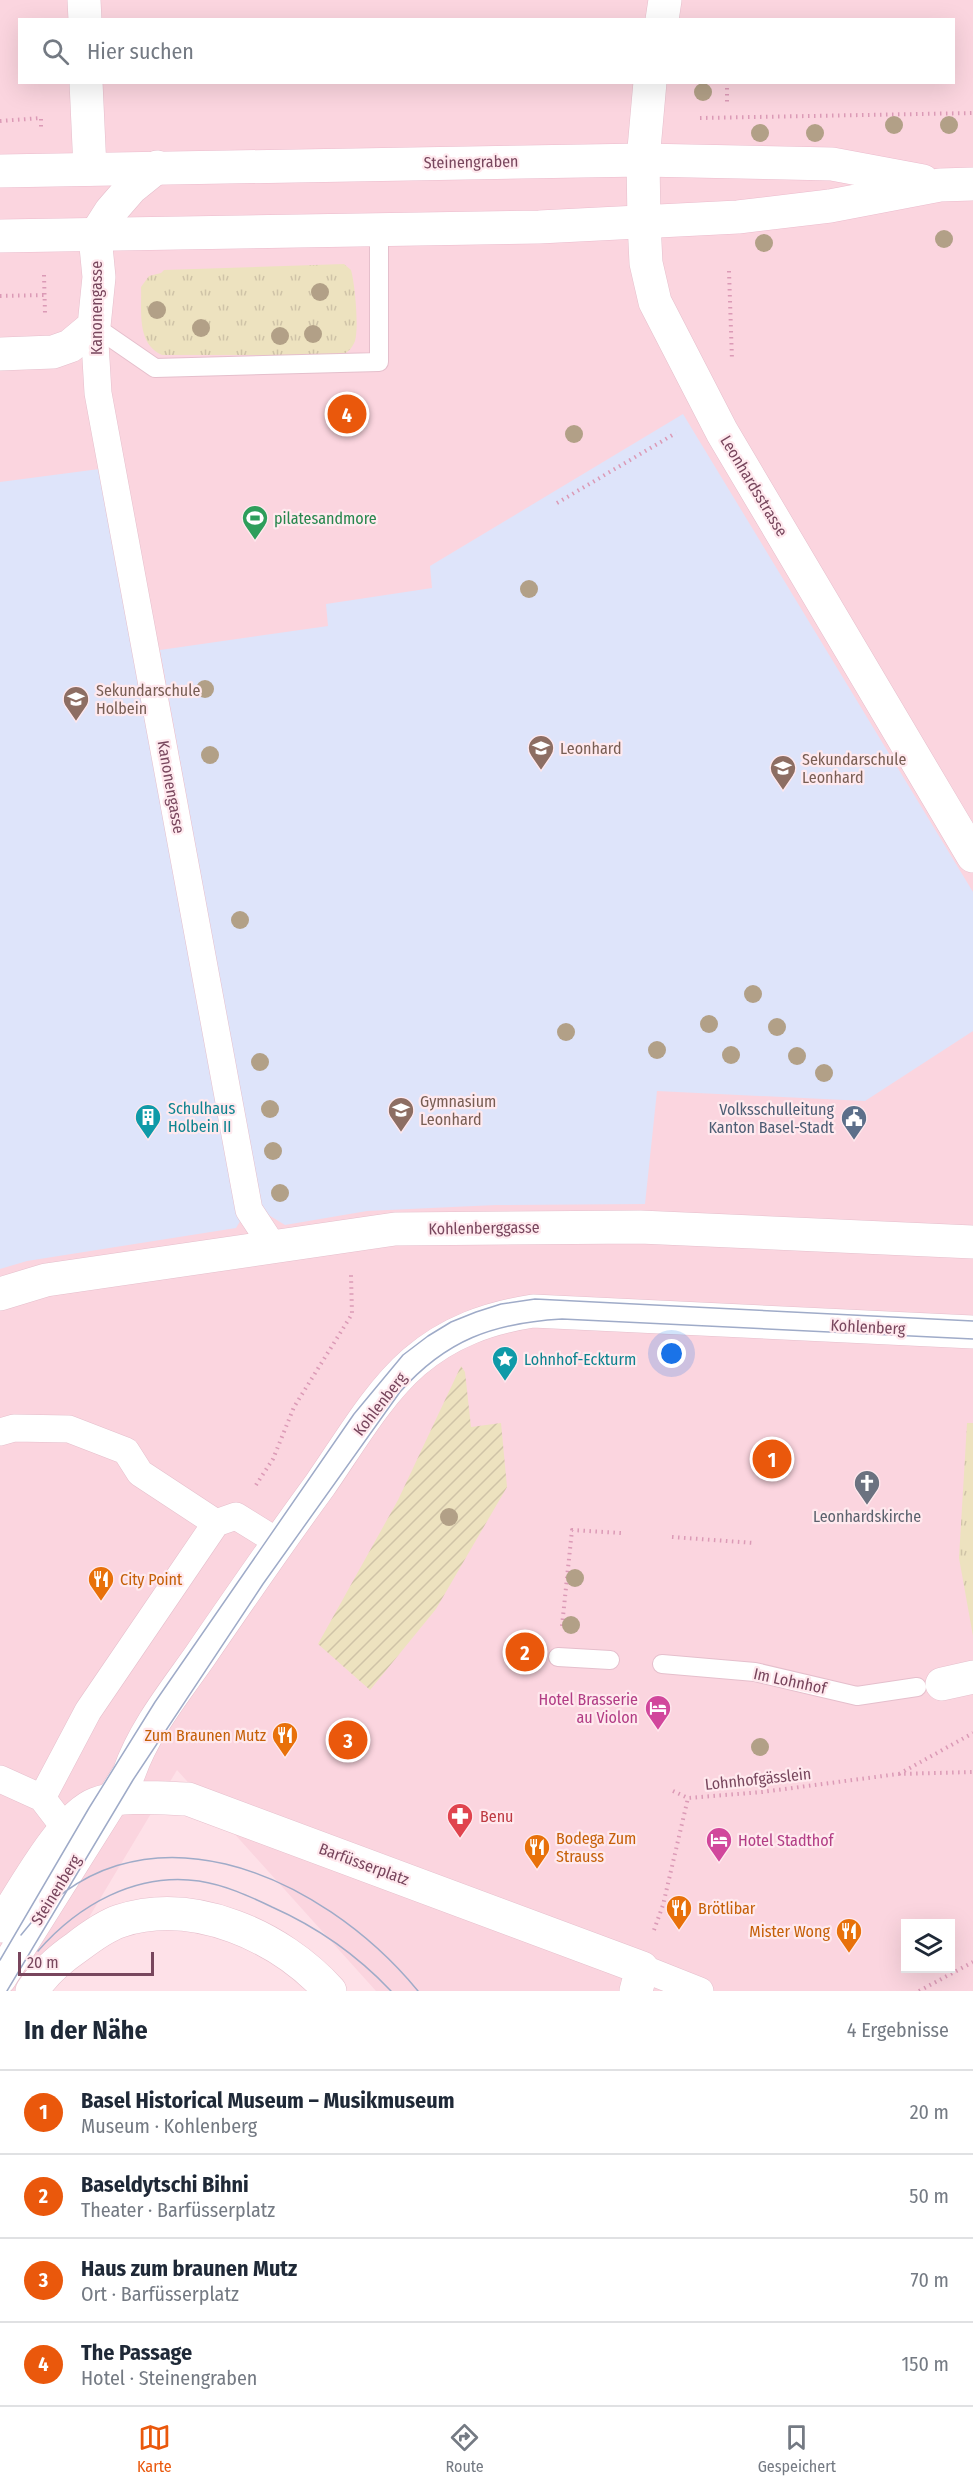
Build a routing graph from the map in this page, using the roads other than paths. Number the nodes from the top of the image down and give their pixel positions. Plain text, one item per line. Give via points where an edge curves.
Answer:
1 (84, 0) edge
2 (666, 0) edge
3 (85, 18) edge
4 (662, 18) edge
5 (86, 84) edge
6 (650, 84) edge
7 (643, 160) junction
8 (157, 167) junction
9 (90, 169) junction
10 (0, 171) edge
11 (973, 184) edge
12 (940, 185) junction
13 (644, 222) junction
14 (379, 231) junction
15 (0, 236) edge
16 (95, 236) junction
17 (94, 326) junction
18 (0, 354) edge
19 (973, 856) edge
20 (973, 1242) edge
21 (272, 1245) junction
22 (0, 1294) edge
23 (973, 1332) edge
24 (0, 1432) edge
25 (226, 1520) junction
26 (278, 1542) junction
27 (558, 1657) road end
28 (610, 1660) dead end
29 (662, 1664) dead end
30 (944, 1683) edge
31 (0, 1779) edge
32 (136, 1785) junction
33 (42, 1798) junction
34 (112, 1801) junction
35 (65, 1828) junction
36 (0, 1926) edge
37 (0, 1978) edge
38 (639, 1979) edge
39 (32, 1991) edge
40 (330, 1991) edge
41 (700, 1991) edge

1 - 3 street
2 - 4 street
5 - 9 street
6 - 7 street, Leonhardsstrasse
7 - 8 street, Steinengraben
7 - 12 street, Steinengraben via 832,164
7 - 13 street, Leonhardsstrasse
8 - 9 street, Steinengraben
8 - 16 street via 131,188
9 - 10 street, Steinengraben
11 - 12 street, Steinengraben
12 - 13 street, Steinengraben via 830,206 738,217
13 - 14 street, Steinengraben
13 - 19 street, Leonhardsstrasse via 646,264 655,302 689,369 722,432
14 - 16 street, Steinengraben
14 - 17 lane via 379,362 155,368
15 - 16 street, Steinengraben
16 - 17 street, Kanonengasse via 99,277
17 - 18 street via 70,346 52,352
17 - 21 street, Kanonengasse via 98,393 249,1210
20 - 21 street, Kohlenberggasse via 640,1227 502,1227 395,1229
21 - 22 street, Kohlenberggasse via 46,1280
23 - 26 street, Kohlenberg via 533,1311 489,1320 437,1344 390,1387
24 - 25 street via 14,1428 69,1429 126,1451 140,1473
25 - 26 street
25 - 33 street via 88,1711
26 - 32 street, Kohlenberg via 136,1753
27 - 28 lane
29 - 30 lane, Im Lohnhof via 754,1672 857,1696
31 - 33 street
32 - 34 street, Barfüsserplatz
32 - 38 street, Barfüsserplatz via 188,1798
33 - 35 street
34 - 35 street, Barfüsserplatz via 97,1803
34 - 37 street, Steinenberg
35 - 36 street, Steinenberg
38 - 41 street
39 - 40 street via 66,1955 118,1921 180,1912 260,1938 316,1976

